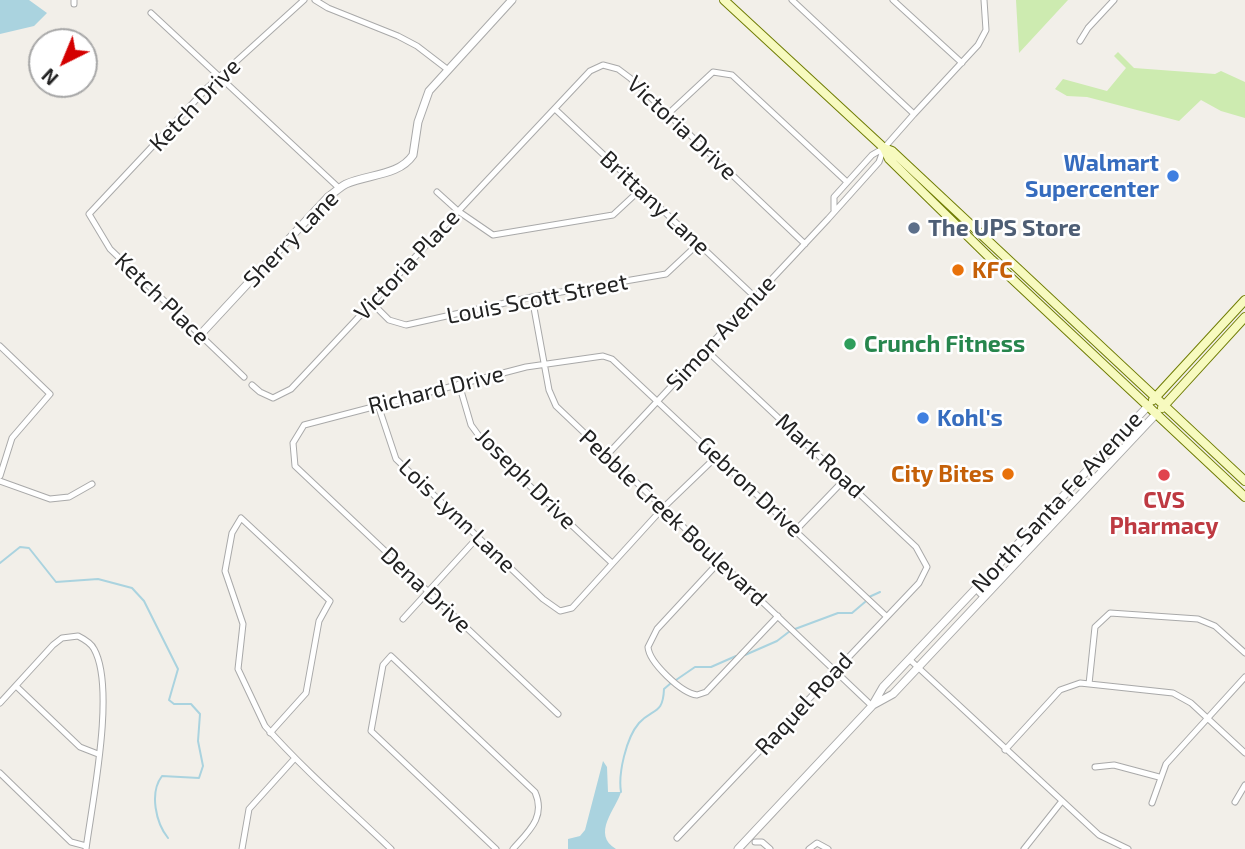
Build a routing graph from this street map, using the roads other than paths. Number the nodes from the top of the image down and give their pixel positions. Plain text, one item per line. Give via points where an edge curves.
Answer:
1 (304, 0) edge
2 (316, 0) edge
3 (512, 0) edge
4 (724, 0) edge
5 (792, 0) edge
6 (894, 0) edge
7 (984, 0) edge
8 (1114, 0) edge
9 (151, 13) dead end
10 (1080, 41) dead end
11 (962, 63) junction
12 (447, 69) junction
13 (220, 77) junction
14 (555, 109) junction
15 (668, 114) junction
16 (914, 114) junction
17 (884, 148) junction
18 (847, 182) junction
19 (339, 188) junction
20 (641, 189) junction
21 (437, 192) dead end
22 (834, 210) junction
23 (458, 211) junction
24 (89, 214) joint
25 (698, 244) junction
26 (805, 244) junction
27 (533, 297) junction
28 (755, 297) junction
29 (1245, 300) edge
30 (372, 302) junction
31 (1043, 307) junction
32 (1245, 317) edge
33 (1078, 324) junction
34 (1216, 332) junction
35 (200, 335) junction
36 (0, 346) edge
37 (706, 349) junction
38 (612, 359) joint
39 (1207, 359) junction
40 (545, 366) junction
41 (244, 377) dead end
42 (252, 384) dead end
43 (459, 384) junction
44 (1156, 397) junction
45 (658, 400) junction
46 (377, 405) junction
47 (1149, 405) junction
48 (1165, 405) junction
49 (1157, 413) junction
50 (607, 455) junction
51 (717, 456) junction
52 (295, 466) joint
53 (0, 479) edge
54 (844, 480) junction
55 (1245, 481) edge
56 (92, 484) dead end
57 (1245, 497) edge
58 (663, 508) junction
59 (796, 530) junction
60 (1031, 531) junction
61 (478, 537) junction
62 (720, 561) junction
63 (1018, 561) junction
64 (612, 563) junction
65 (928, 567) joint
66 (995, 568) junction
67 (428, 592) junction
68 (984, 596) junction
69 (778, 616) junction
70 (886, 616) junction
71 (403, 619) dead end
72 (1245, 653) edge
73 (909, 659) junction
74 (918, 667) junction
75 (836, 671) junction
76 (1245, 677) edge
77 (1089, 684) junction
78 (16, 686) junction
79 (0, 703) edge
80 (872, 706) junction
81 (558, 714) dead end
82 (1207, 718) junction
83 (270, 733) junction
84 (1004, 750) junction
85 (1245, 753) edge
86 (98, 754) junction
87 (295, 758) junction
88 (1095, 767) dead end
89 (0, 773) edge
90 (1159, 777) junction
91 (1245, 785) edge
92 (1062, 802) junction
93 (1235, 802) dead end
94 (1152, 803) dead end
95 (677, 838) dead end
96 (753, 839) junction
97 (86, 848) edge
98 (1118, 848) edge
99 (242, 849) edge
100 (391, 849) edge
101 (496, 849) edge
102 (513, 849) edge
103 (738, 849) edge
104 (759, 849) edge
105 (770, 849) edge
106 (809, 849) edge
107 (828, 849) edge
108 (1024, 849) edge
109 (1128, 849) edge

1 - 13 street, Ketch Drive
2 - 12 street via 417,46
3 - 12 street, Sherry Lane
4 - 17 main road
5 - 16 street
6 - 11 street
7 - 11 street via 986,30
8 - 10 street
9 - 13 street
11 - 16 street
12 - 19 street, Sherry Lane via 423,104 408,161
13 - 19 street
13 - 24 street, Ketch Drive
14 - 15 street, Victoria Drive via 590,71 603,65 618,69
14 - 20 street, Brittany Lane
14 - 23 street, Victoria Place
15 - 18 street via 713,72 732,75
15 - 26 street, Victoria Drive
16 - 17 street
17 - 18 street, Simon Avenue
17 - 22 street, Simon Avenue via 879,162
17 - 31 main road via 889,159
17 - 33 main road
18 - 22 street, Simon Avenue via 834,197
19 - 35 street, Sherry Lane
20 - 23 street via 613,215 493,234
20 - 25 street, Brittany Lane
21 - 23 street
22 - 26 street, Simon Avenue
23 - 30 street, Victoria Place
24 - 35 street, Ketch Place via 110,249
25 - 27 street, Louis Scott Street via 666,274
25 - 28 street, Brittany Lane
26 - 28 street, Simon Avenue
27 - 30 street, Louis Scott Street via 406,325 389,320
27 - 40 street, Pebble Creek Boulevard
28 - 37 street, Simon Avenue
29 - 34 main road, North Santa Fe Avenue
30 - 42 street, Victoria Place via 282,396 267,397
31 - 33 main road via 1073,328
31 - 47 main road
32 - 39 main road, North Santa Fe Avenue
33 - 44 main road
34 - 39 main road via 1203,356
34 - 44 main road, North Santa Fe Avenue
35 - 41 street, Ketch Place
36 - 53 street via 50,394 12,438
37 - 45 street, Simon Avenue
37 - 54 street, Mark Road
38 - 40 street, Richard Drive via 595,356
38 - 45 street, Gebron Drive
39 - 48 main road, North Santa Fe Avenue
40 - 43 street, Richard Drive
40 - 50 street, Pebble Creek Boulevard via 556,407
43 - 46 street, Richard Drive
43 - 64 street, Joseph Drive via 471,425 485,444
44 - 47 main road, North Santa Fe Avenue
44 - 48 main road
45 - 50 street, Simon Avenue
45 - 51 street, Gebron Drive
46 - 52 street, Richard Drive via 304,425 293,443
46 - 61 street, Lois Lynn Lane via 396,459
47 - 49 main road
47 - 60 street, North Santa Fe Avenue
48 - 49 main road, North Santa Fe Avenue
48 - 55 main road
49 - 57 main road
49 - 63 street, North Santa Fe Avenue
50 - 58 street, Pebble Creek Boulevard
51 - 58 street
51 - 59 street, Gebron Drive
52 - 67 street, Dena Drive
53 - 56 street via 50,499 69,497
54 - 59 street
54 - 65 street, Mark Road via 916,547
58 - 62 street, Pebble Creek Boulevard
58 - 64 street
59 - 70 street, Gebron Drive
60 - 63 street via 1035,535
60 - 66 street, North Santa Fe Avenue
61 - 64 street, Lois Lynn Lane via 560,611 572,608
61 - 67 street
62 - 69 street, Pebble Creek Boulevard
62 - 69 street via 657,629 648,647 648,653 684,690 697,695 714,684
63 - 68 street, North Santa Fe Avenue
65 - 70 street, Raquel Road via 919,583
66 - 68 street via 980,592
66 - 73 street, North Santa Fe Avenue
67 - 71 street
67 - 81 street, Dena Drive
68 - 74 street, North Santa Fe Avenue
69 - 75 street, Pebble Creek Boulevard
70 - 75 street, Raquel Road
72 - 77 street via 1214,626 1198,620 1110,613 1095,627
73 - 74 street
73 - 80 street, North Santa Fe Avenue
74 - 80 street, North Santa Fe Avenue via 893,694
74 - 84 street
75 - 80 street, Pebble Creek Boulevard
75 - 95 street, Raquel Road
76 - 82 street
77 - 82 street via 1173,692
77 - 84 street via 1060,690
78 - 79 street
78 - 86 street via 80,747
78 - 86 street via 62,638 85,640 94,648 100,665 103,694
80 - 96 street, North Santa Fe Avenue
82 - 85 street
82 - 90 street via 1174,753
83 - 83 street via 238,669 243,624 225,571 232,533 241,518 330,601 319,621 306,693
83 - 87 street
84 - 92 street
86 - 97 street
87 - 99 street via 249,809
87 - 100 street
88 - 90 street via 1114,765
89 - 97 street via 71,842
90 - 94 street
91 - 93 street
92 - 98 street
92 - 108 street
96 - 103 street, North Santa Fe Avenue
96 - 104 street
96 - 105 street
98 - 109 street
101 - 102 street via 371,731 383,665 391,656 535,792 540,811 536,822
106 - 107 street via 817,844

